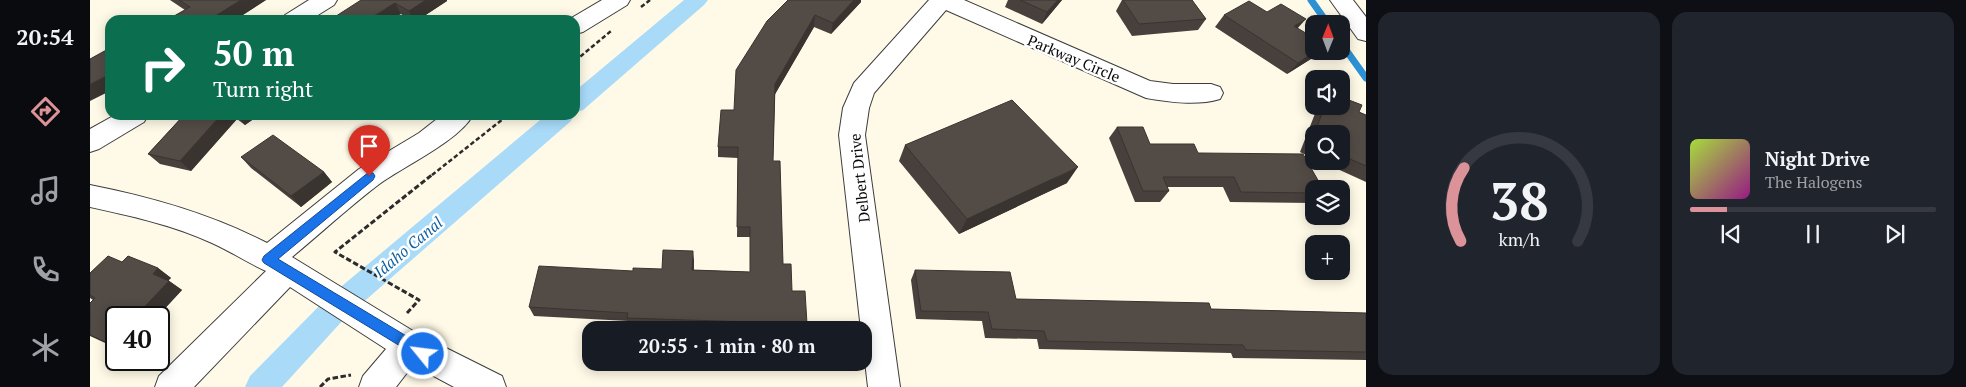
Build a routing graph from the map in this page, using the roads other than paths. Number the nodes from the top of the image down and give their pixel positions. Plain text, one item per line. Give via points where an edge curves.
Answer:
1 (326, 0) edge
2 (619, 0) edge
3 (943, 0) edge
4 (1341, 0) edge
5 (301, 15) edge
6 (580, 23) edge
7 (1366, 34) edge
8 (1211, 93) dead end
9 (127, 120) edge
10 (454, 120) edge
11 (90, 142) edge
12 (90, 196) edge
13 (278, 265) junction
14 (409, 346) junction
15 (364, 381) edge
16 (171, 387) edge
17 (490, 387) edge
18 (884, 387) edge

1 - 5 street
2 - 6 street
3 - 8 street, Parkway Circle via 1146,89
3 - 18 street, Delbert Drive via 863,89 856,108 852,135
4 - 7 street
9 - 11 street
10 - 13 street via 428,140 369,176
12 - 13 street via 184,220 222,234
13 - 14 street
13 - 16 street
14 - 15 street
14 - 17 street

